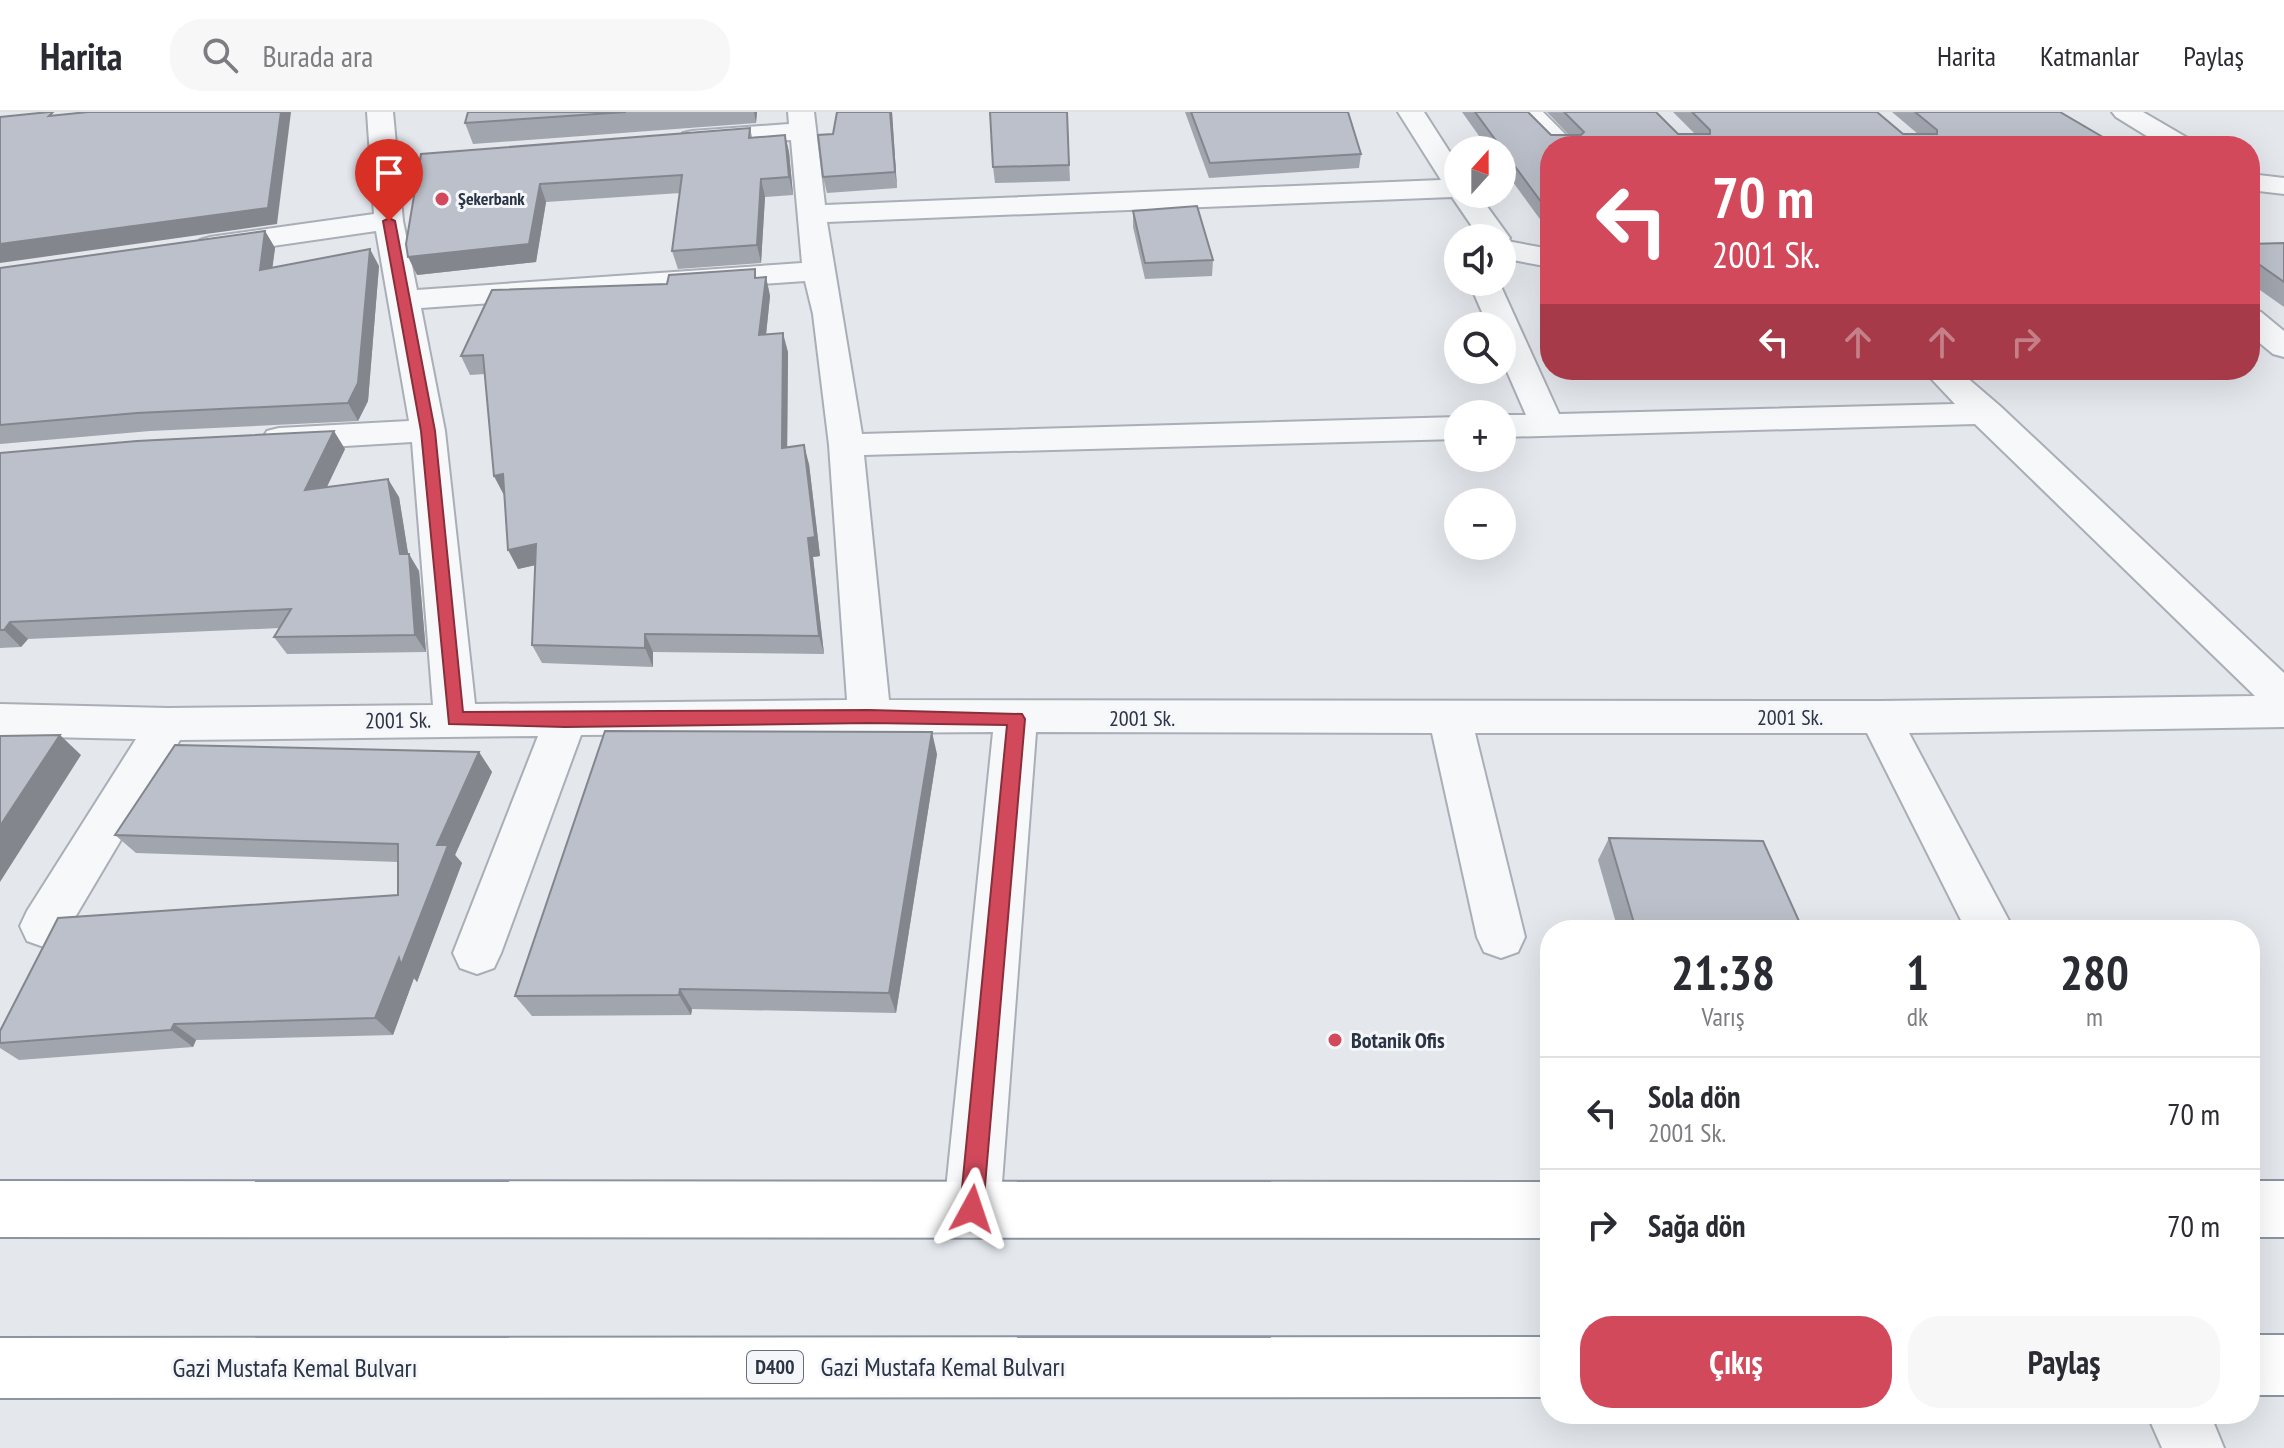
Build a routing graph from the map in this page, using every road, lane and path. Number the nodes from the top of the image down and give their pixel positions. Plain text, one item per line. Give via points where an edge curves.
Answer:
1 (380, 112) edge
2 (1411, 112) edge
3 (1528, 112) edge
4 (2125, 112) edge
5 (802, 122) edge
6 (1553, 136) edge
7 (2165, 136) edge
8 (663, 141) edge
9 (1444, 165) edge
10 (2260, 183) edge
11 (2284, 186) edge
12 (1444, 188) edge
13 (812, 214) junction
14 (389, 221) junction
15 (187, 249) edge
16 (1516, 251) edge
17 (1540, 256) edge
18 (818, 271) junction
19 (1490, 296) edge
20 (402, 300) junction
21 (2260, 327) edge
22 (2284, 347) edge
23 (1950, 380) edge
24 (1988, 413) junction
25 (1547, 425) junction
26 (1516, 426) edge
27 (1444, 428) edge
28 (428, 431) junction
29 (243, 441) edge
30 (846, 445) junction
31 (2284, 698) edge
32 (2284, 711) edge
33 (869, 716) junction
34 (1450, 716) junction
35 (1880, 717) junction
36 (455, 719) junction
37 (1016, 719) junction
38 (0, 720) edge
39 (565, 721) junction
40 (168, 724) junction
41 (1985, 920) edge
42 (44, 926) dead end
43 (1501, 937) dead end
44 (477, 953) dead end
45 (0, 1209) edge
46 (972, 1209) junction
47 (2260, 1209) edge
48 (2284, 1209) edge
49 (1540, 1210) edge
50 (2260, 1365) edge
51 (2284, 1365) edge
52 (1540, 1367) edge
53 (0, 1368) edge
54 (2182, 1424) edge
55 (2193, 1448) edge

1 - 14 street via 398,160
2 - 9 street
3 - 6 street
4 - 7 street
5 - 8 street
5 - 13 street
10 - 11 street
12 - 13 street
13 - 18 street
14 - 15 street
14 - 20 street
16 - 17 street
18 - 20 street
18 - 30 street via 829,314
19 - 25 street
20 - 28 street
21 - 22 street
23 - 24 street
24 - 25 street
24 - 31 street
25 - 26 street
27 - 30 street
28 - 29 street
28 - 36 street
30 - 33 street
32 - 35 street, 2001 Sk.
33 - 37 street, 2001 Sk.
33 - 39 street, 2001 Sk.
34 - 35 street, 2001 Sk.
34 - 37 street, 2001 Sk.
34 - 43 street
35 - 41 street
36 - 39 street, 2001 Sk.
36 - 40 street, 2001 Sk.
37 - 46 street
38 - 40 street, 2001 Sk.
39 - 44 street
40 - 42 street
45 - 46 highway
46 - 49 highway
47 - 48 highway
50 - 51 highway
52 - 53 highway, Gazi Mustafa Kemal Bulvarı / D400
54 - 55 street

